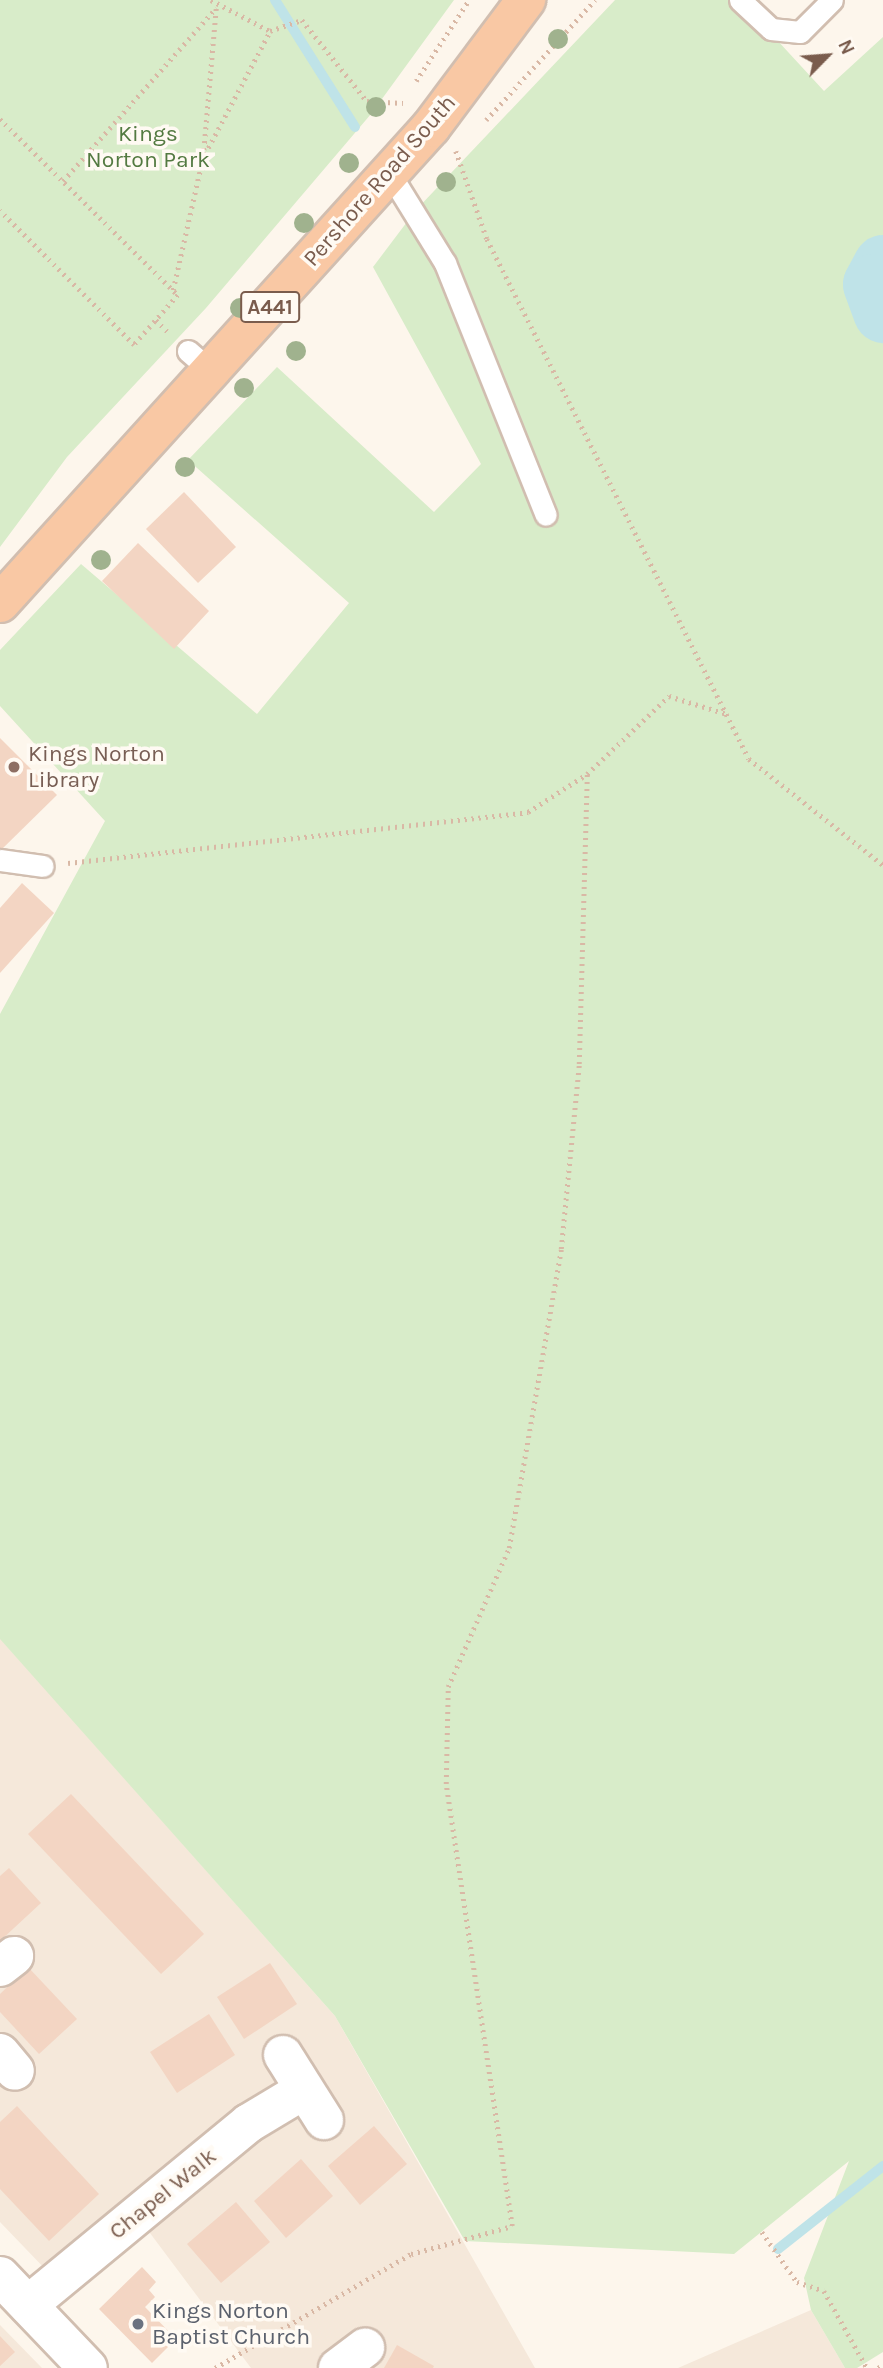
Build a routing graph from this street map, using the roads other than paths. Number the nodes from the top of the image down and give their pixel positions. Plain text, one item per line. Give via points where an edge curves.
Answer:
1 (526, 0) edge
2 (740, 0) edge
3 (832, 0) edge
4 (390, 174) junction
5 (547, 515) dead end
6 (0, 603) edge
7 (0, 860) edge
8 (43, 866) road end
9 (283, 2055) dead end
10 (0, 2276) edge
11 (28, 2305) junction
12 (88, 2368) edge

1 - 4 highway, Pershore Road South / A441 via 439,131
2 - 3 lane via 771,29 800,32
4 - 5 lane via 445,263
4 - 6 highway, Pershore Road South / A441 via 200,361
7 - 8 lane
9 - 11 street, Chapel Walk via 314,2105 249,2123
10 - 11 street
11 - 12 street

